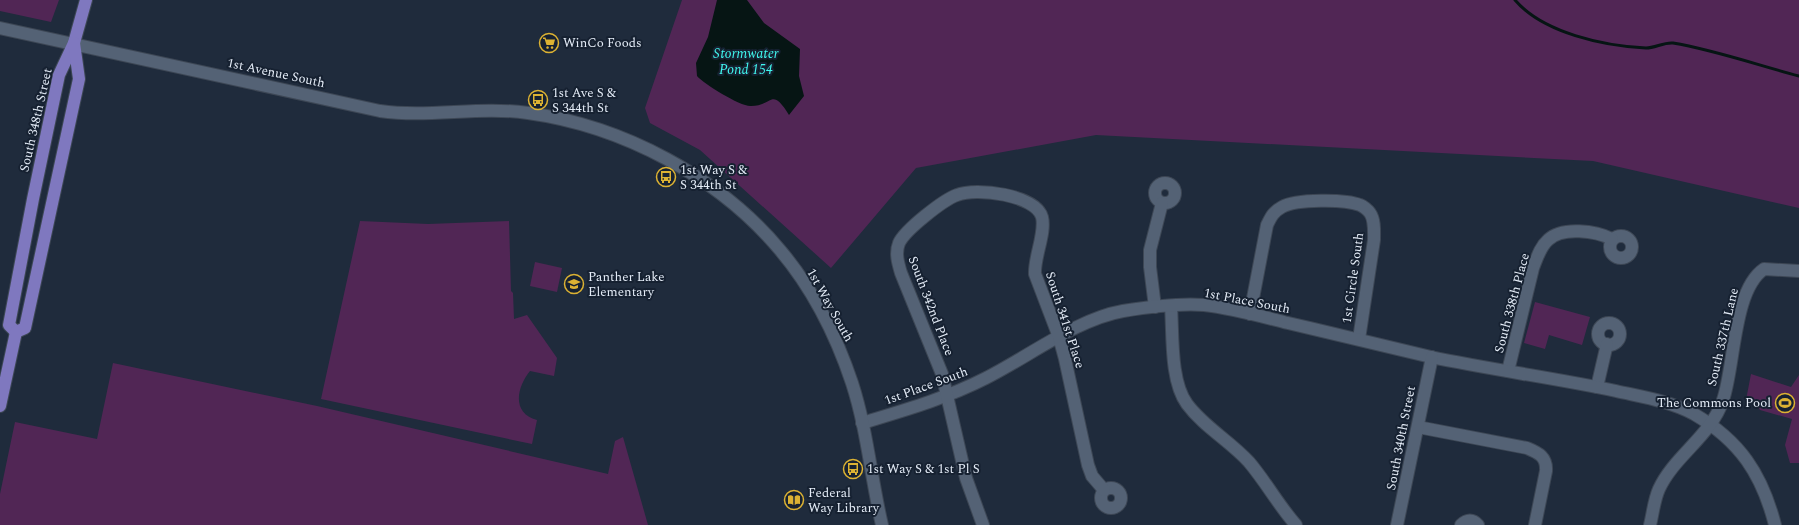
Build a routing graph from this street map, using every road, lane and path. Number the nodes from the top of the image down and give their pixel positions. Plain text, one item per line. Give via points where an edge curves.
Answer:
1 (86, 0) edge
2 (0, 28) edge
3 (74, 43) junction
4 (549, 116) joint
5 (1162, 203) dead end
6 (941, 205) joint
7 (1612, 239) dead end
8 (1799, 271) edge
9 (1171, 306) junction
10 (1156, 307) junction
11 (1250, 314) junction
12 (16, 332) junction
13 (1059, 337) junction
14 (1359, 339) junction
15 (1607, 344) dead end
16 (1432, 356) junction
17 (1508, 371) junction
18 (1597, 387) junction
19 (947, 396) junction
20 (0, 406) edge
21 (862, 423) junction
22 (1710, 424) junction
23 (1418, 427) junction
24 (1104, 490) dead end
25 (882, 525) edge
26 (983, 525) edge
27 (1296, 525) edge
28 (1397, 525) edge
29 (1461, 525) edge
30 (1478, 525) edge
31 (1535, 525) edge
32 (1650, 525) edge
33 (1775, 525) edge

1 - 3 main road
2 - 3 street, 1st Avenue South
3 - 4 street, 1st Avenue South via 386,112 410,114 494,110
3 - 12 main road, South 348th Street via 59,75 34,193 9,325
3 - 12 main road, South 348th Street via 79,79 25,328
4 - 21 street, 1st Way South via 612,133 651,150 711,188 755,223 797,271 828,325 852,384
5 - 10 street via 1150,258
6 - 13 street, South 341st Place via 956,195 979,192 1027,201 1037,207 1042,218 1042,226 1035,274
6 - 19 street, South 342nd Place via 905,234 899,244 897,256 901,273 942,374
7 - 17 street, South 338th Place via 1575,232 1561,233 1548,239 1533,268
8 - 22 street, South 337th Lane via 1769,268 1754,277 1747,290 1741,312 1725,394
9 - 10 street, 1st Place South
9 - 11 street, 1st Place South via 1203,305
9 - 27 street via 1177,381 1183,397 1210,427 1249,462
10 - 13 street, 1st Place South via 1108,315
11 - 14 street, 1st Place South
11 - 14 street, 1st Circle South via 1267,225 1272,213 1283,206 1296,203 1344,202 1362,206 1370,214 1374,226 1374,240
12 - 20 main road, South 348th Street
13 - 19 street, 1st Place South via 989,377
13 - 24 street, South 341st Place via 1083,447 1092,476
14 - 16 street, 1st Place South
15 - 18 street
16 - 17 street, 1st Place South
16 - 23 street, South 340th Street
17 - 18 street, 1st Place South
18 - 22 street, 1st Place South via 1675,405
19 - 21 street, 1st Place South
19 - 26 street, South 342nd Place via 970,493
21 - 25 street, 1st Way South
22 - 32 street, South 337th Lane via 1665,480 1656,498
22 - 33 street, 1st Place South via 1733,443 1754,469 1763,487
23 - 28 street, South 340th Street
23 - 31 street via 1527,448 1544,456 1547,463 1546,471
29 - 30 street via 1472,520

